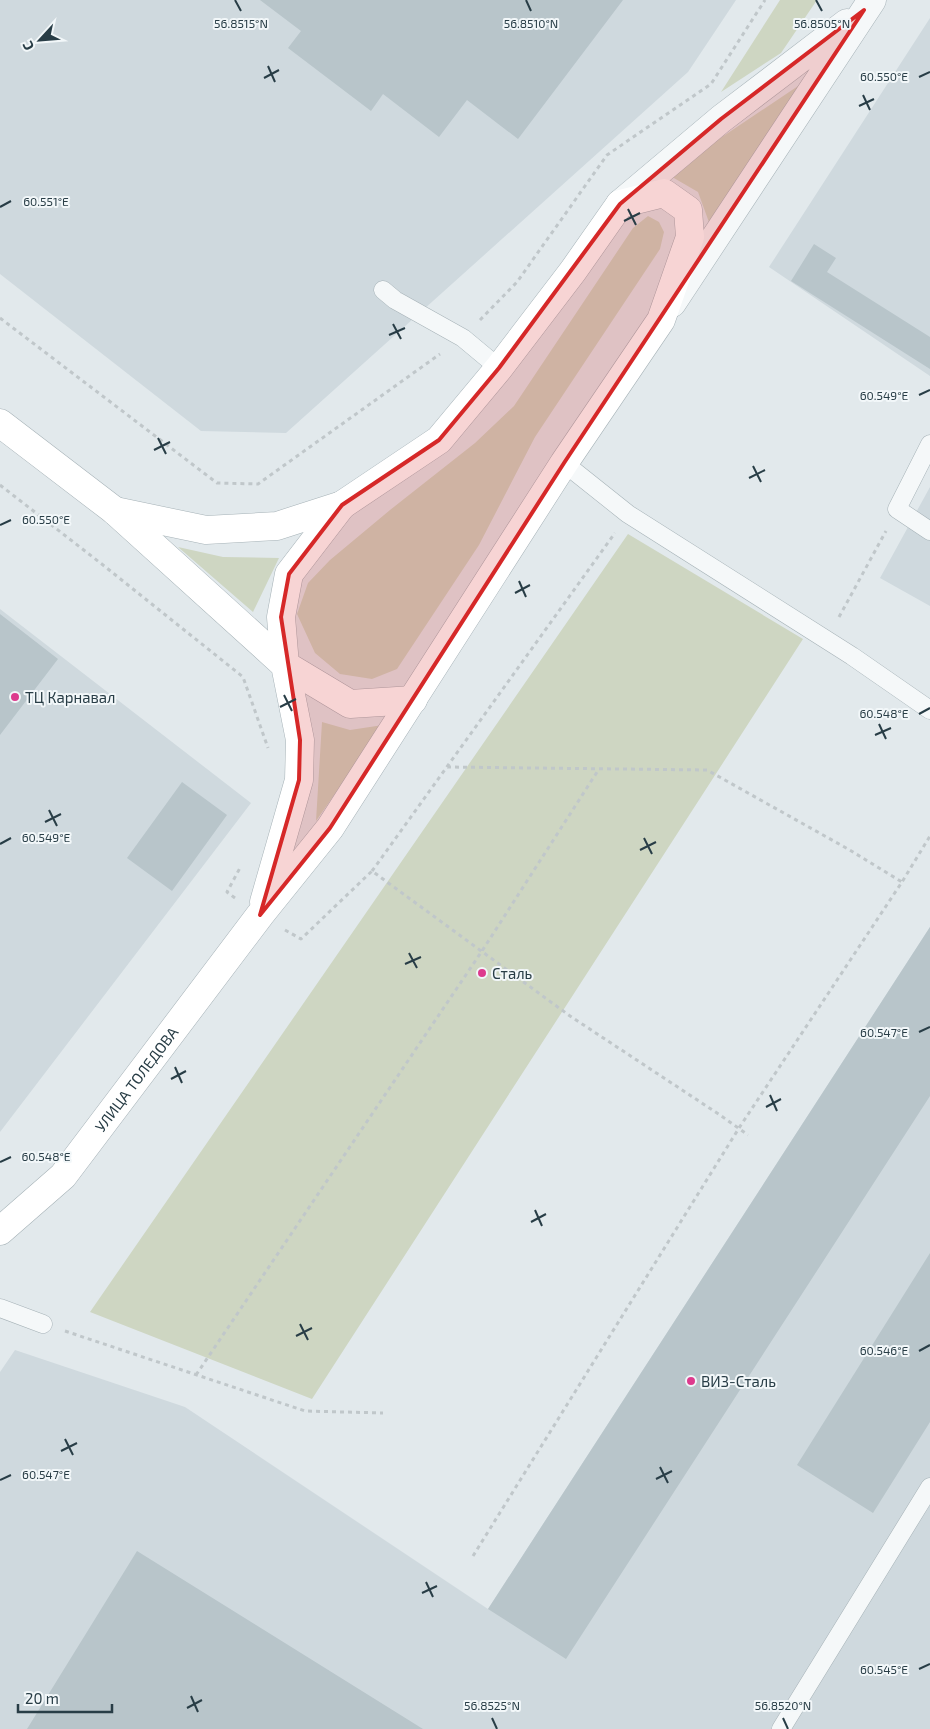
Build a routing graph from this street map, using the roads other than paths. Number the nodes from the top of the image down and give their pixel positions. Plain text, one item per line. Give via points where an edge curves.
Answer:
1 (868, 5) edge
2 (620, 204) junction
3 (383, 290) dead end
4 (660, 320) junction
5 (499, 368) junction
6 (0, 423) edge
7 (930, 444) edge
8 (564, 463) junction
9 (342, 505) junction
10 (115, 511) junction
11 (930, 531) edge
12 (286, 665) junction
13 (413, 700) junction
14 (930, 710) edge
15 (260, 915) junction
16 (0, 1231) edge
17 (0, 1308) edge
18 (43, 1324) road end
19 (930, 1487) edge
20 (781, 1729) edge

1 - 2 street
1 - 4 street
2 - 4 street, УЛИЦА ТОЛЕДОВА via 664,193 688,210 690,237
2 - 5 street
3 - 5 lane via 463,338
4 - 8 street, УЛИЦА ТОЛЕДОВА
5 - 9 street via 439,440
6 - 10 street
7 - 11 lane via 897,509
8 - 13 street, УЛИЦА ТОЛЕДОВА
8 - 14 lane via 628,514
9 - 10 street via 277,526 206,530
9 - 12 street via 288,574 280,617
10 - 12 street
12 - 13 street via 350,704
12 - 15 street via 300,740 299,780
13 - 15 street, УЛИЦА ТОЛЕДОВА via 330,828
15 - 16 street, УЛИЦА ТОЛЕДОВА via 63,1176
17 - 18 lane
19 - 20 lane

